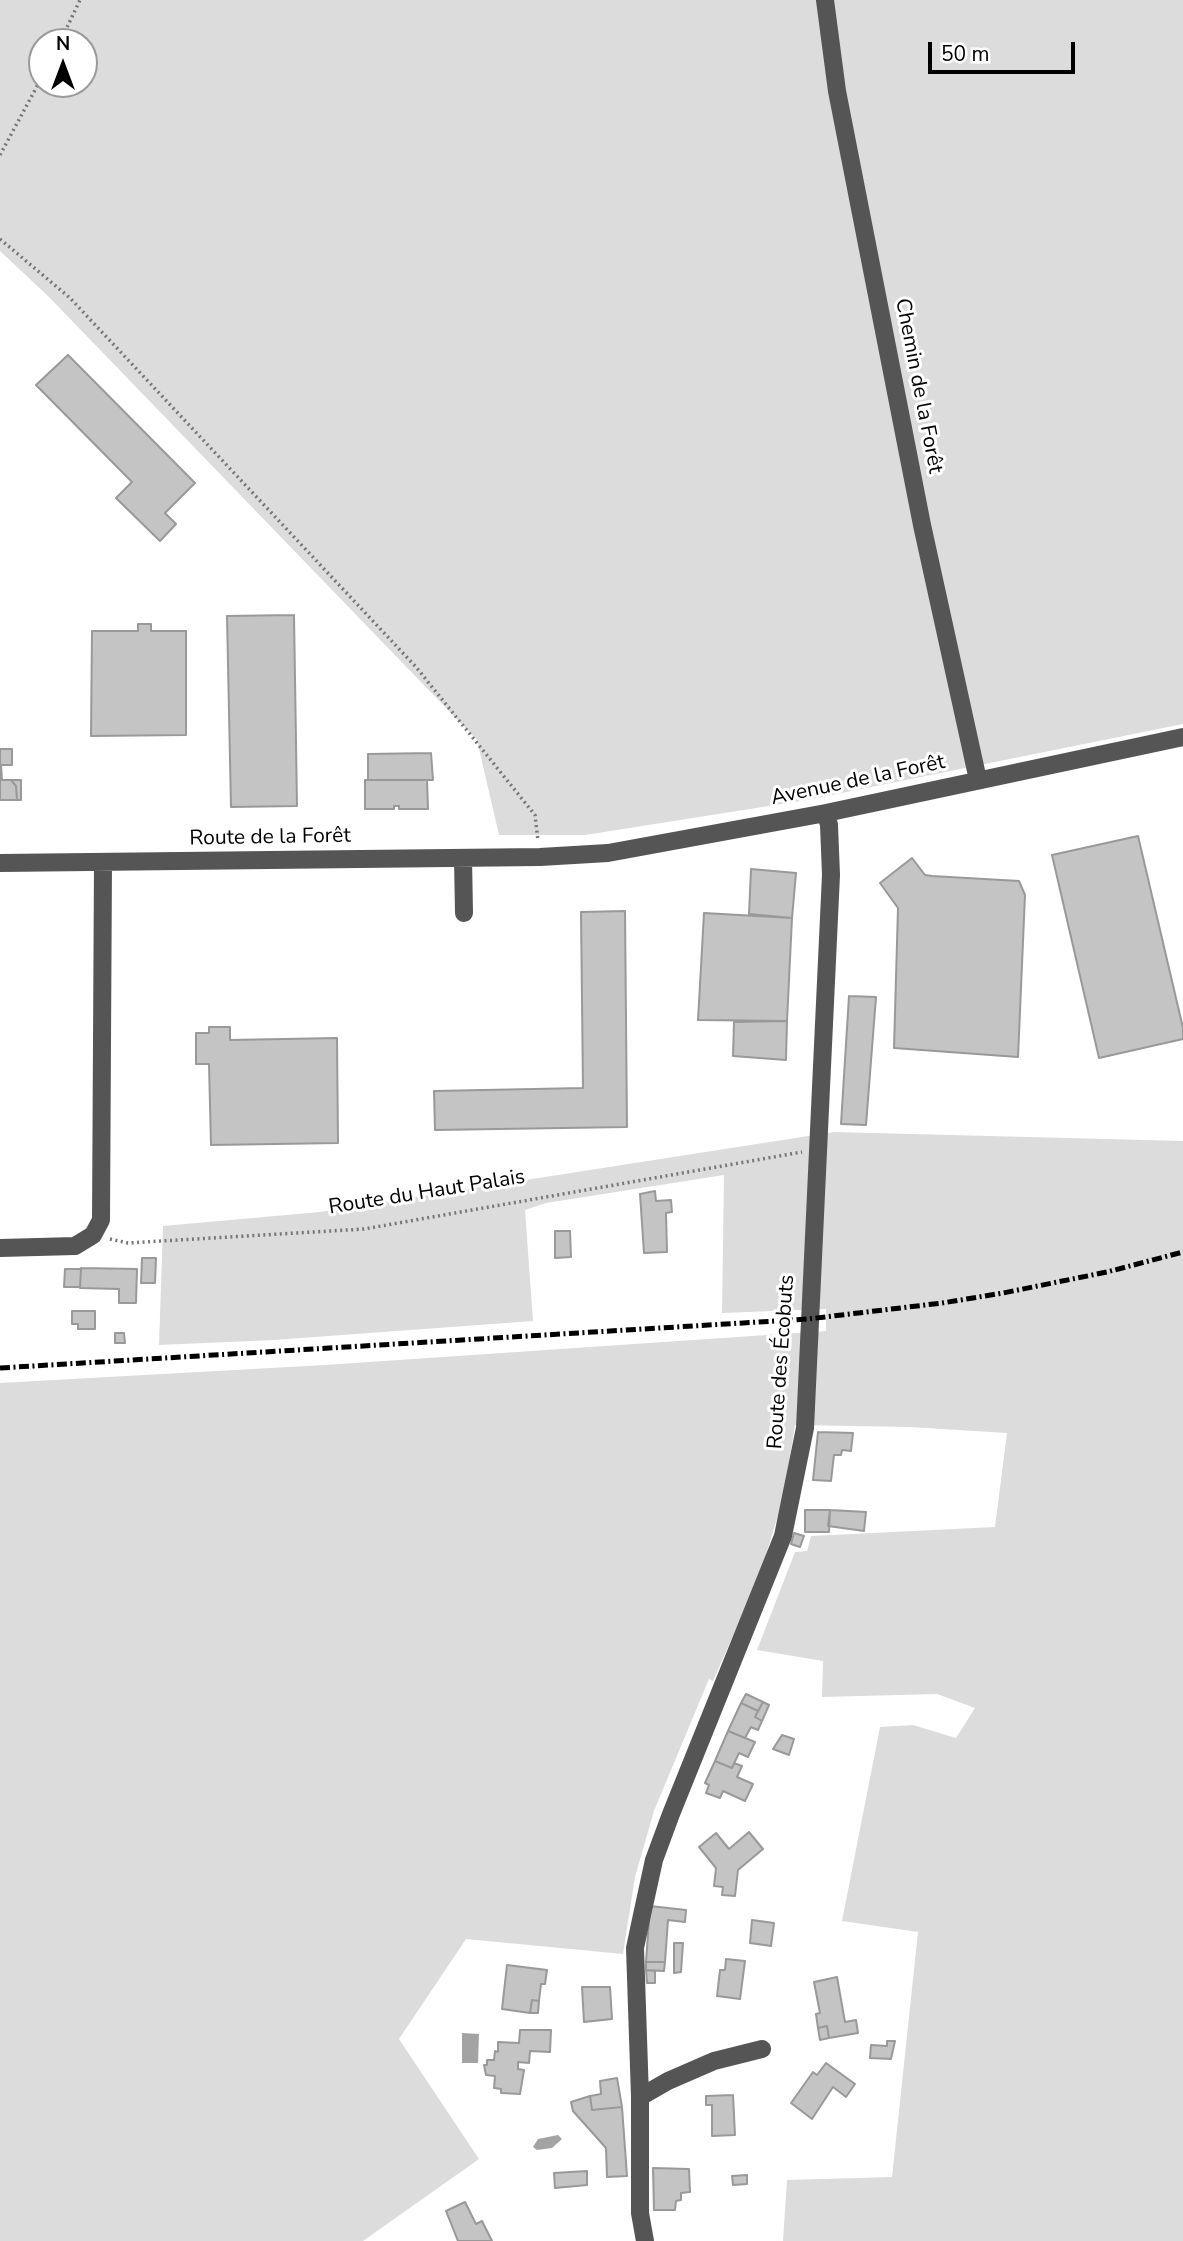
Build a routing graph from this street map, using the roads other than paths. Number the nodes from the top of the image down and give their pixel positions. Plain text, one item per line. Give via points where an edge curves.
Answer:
1 (825, 0) edge
2 (1183, 737) edge
3 (978, 779) junction
4 (826, 813) junction
5 (540, 857) joint
6 (463, 858) junction
7 (0, 863) edge
8 (103, 863) junction
9 (464, 913) dead end
10 (0, 1248) edge
11 (762, 2049) dead end
12 (640, 2097) junction
13 (645, 2241) edge

1 - 3 street, Chemin de la Forêt via 837,92
2 - 3 street, Avenue de la Forêt
3 - 4 street, Avenue de la Forêt
4 - 5 street, Avenue de la Forêt via 608,853
4 - 12 street, Route des Écobuts via 831,875 805,1428 783,1536 654,1860 635,1948
5 - 6 street, Route de la Forêt
6 - 8 street, Route de la Forêt
6 - 9 street
7 - 8 street, Route de la Forêt
8 - 10 street via 101,1220 93,1235 75,1246
11 - 12 street via 714,2061
12 - 13 street, Route des Écobuts via 640,2213

